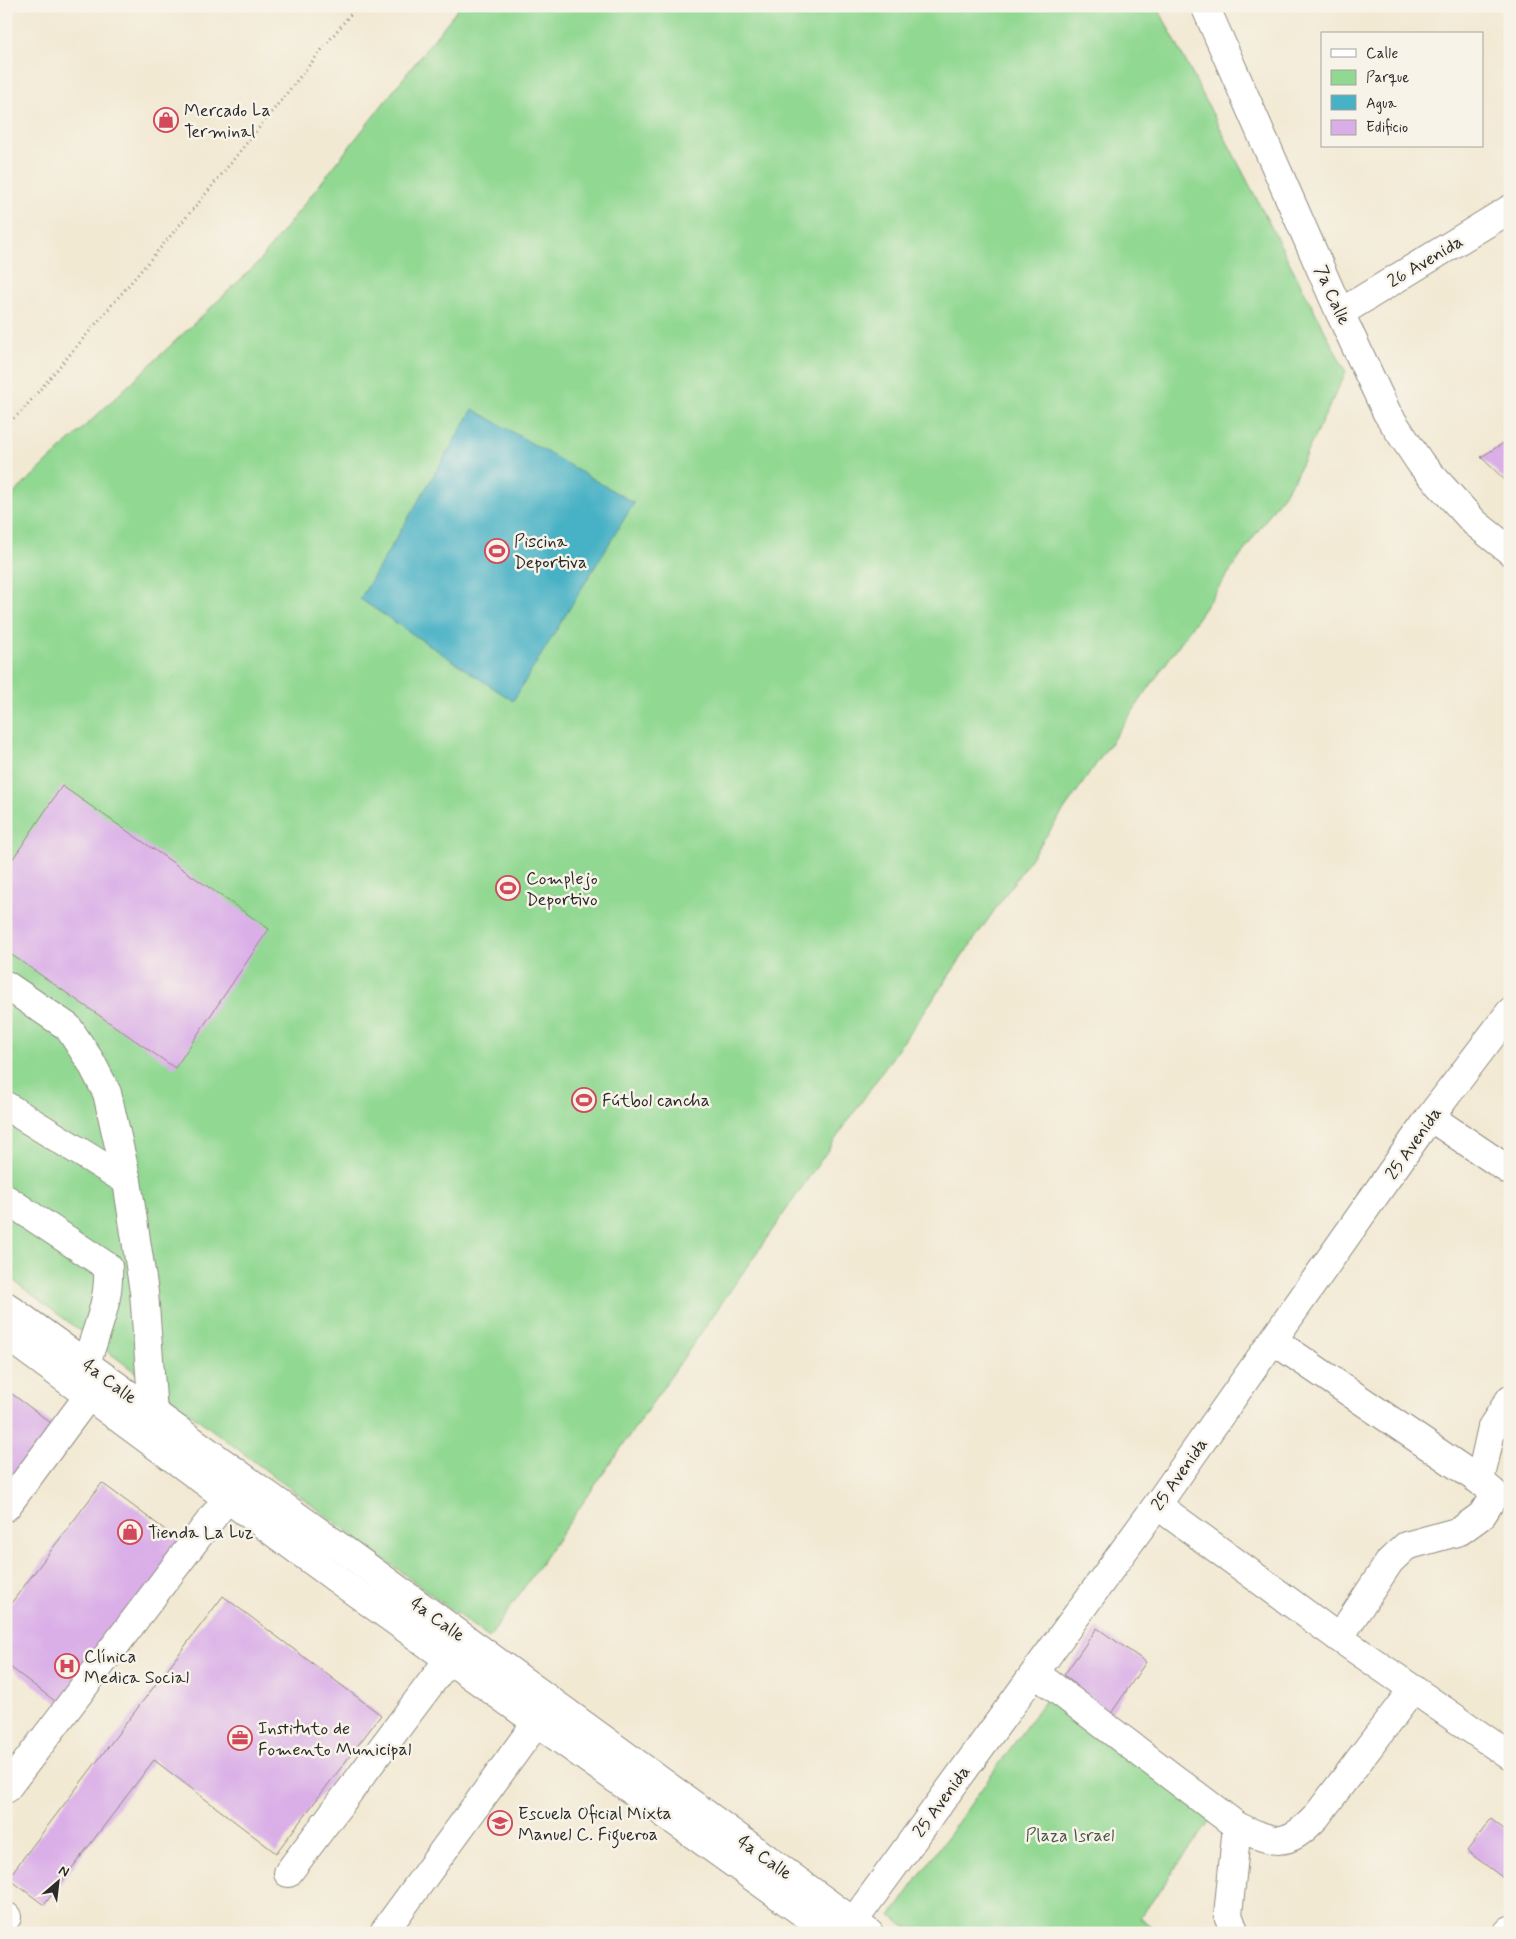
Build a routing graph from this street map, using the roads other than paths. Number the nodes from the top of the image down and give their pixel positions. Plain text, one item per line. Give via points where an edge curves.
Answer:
1 (1205, 6) edge
2 (1510, 209) edge
3 (1340, 313) junction
4 (1510, 551) edge
5 (6, 985) edge
6 (1510, 1012) edge
7 (6, 1106) edge
8 (1430, 1117) junction
9 (1510, 1170) edge
10 (127, 1181) junction
11 (6, 1199) edge
12 (108, 1267) junction
13 (142, 1273) junction
14 (6, 1306) edge
15 (6, 1335) edge
16 (1274, 1341) junction
17 (86, 1363) junction
18 (89, 1395) junction
19 (1510, 1399) edge
20 (153, 1413) junction
21 (1480, 1481) junction
22 (235, 1488) junction
23 (1157, 1505) junction
24 (6, 1507) edge
25 (1339, 1638) junction
26 (449, 1659) junction
27 (1035, 1672) junction
28 (1413, 1689) junction
29 (537, 1722) junction
30 (1510, 1756) edge
31 (6, 1789) edge
32 (1237, 1826) junction
33 (288, 1874) dead end
34 (849, 1930) edge
35 (1510, 1930) edge
36 (384, 1932) edge
37 (1235, 1933) edge
38 (1507, 1933) edge

1 - 3 street, 7a Calle
2 - 3 street, 26 Avenida
3 - 4 street, 7a Calle via 1387,413 1421,464 1474,523
5 - 10 street via 68,1027 91,1062 107,1093
6 - 8 street, 25 Avenida
7 - 10 street
8 - 9 street
8 - 16 street, 25 Avenida
10 - 13 street
11 - 12 street
12 - 13 street
12 - 17 street via 105,1306
13 - 20 street
14 - 17 street, 4a Calle
15 - 18 street, 4a Calle
16 - 21 street
16 - 23 street, 25 Avenida
17 - 20 street, 4a Calle
18 - 22 street, 4a Calle
18 - 24 street
19 - 21 street via 1492,1427
20 - 22 street, 4a Calle
21 - 25 street via 1495,1494 1482,1515 1460,1531 1406,1546 1390,1561
22 - 26 street, 4a Calle
22 - 31 street
22 - 34 street, 4a Calle
23 - 25 street
23 - 27 street, 25 Avenida
25 - 28 street
26 - 29 street, 4a Calle
26 - 33 street
27 - 32 street
27 - 34 street, 25 Avenida
28 - 30 street
28 - 32 street via 1302,1832 1280,1841
29 - 34 street, 4a Calle
29 - 36 street
32 - 37 street via 1228,1916
35 - 38 street

